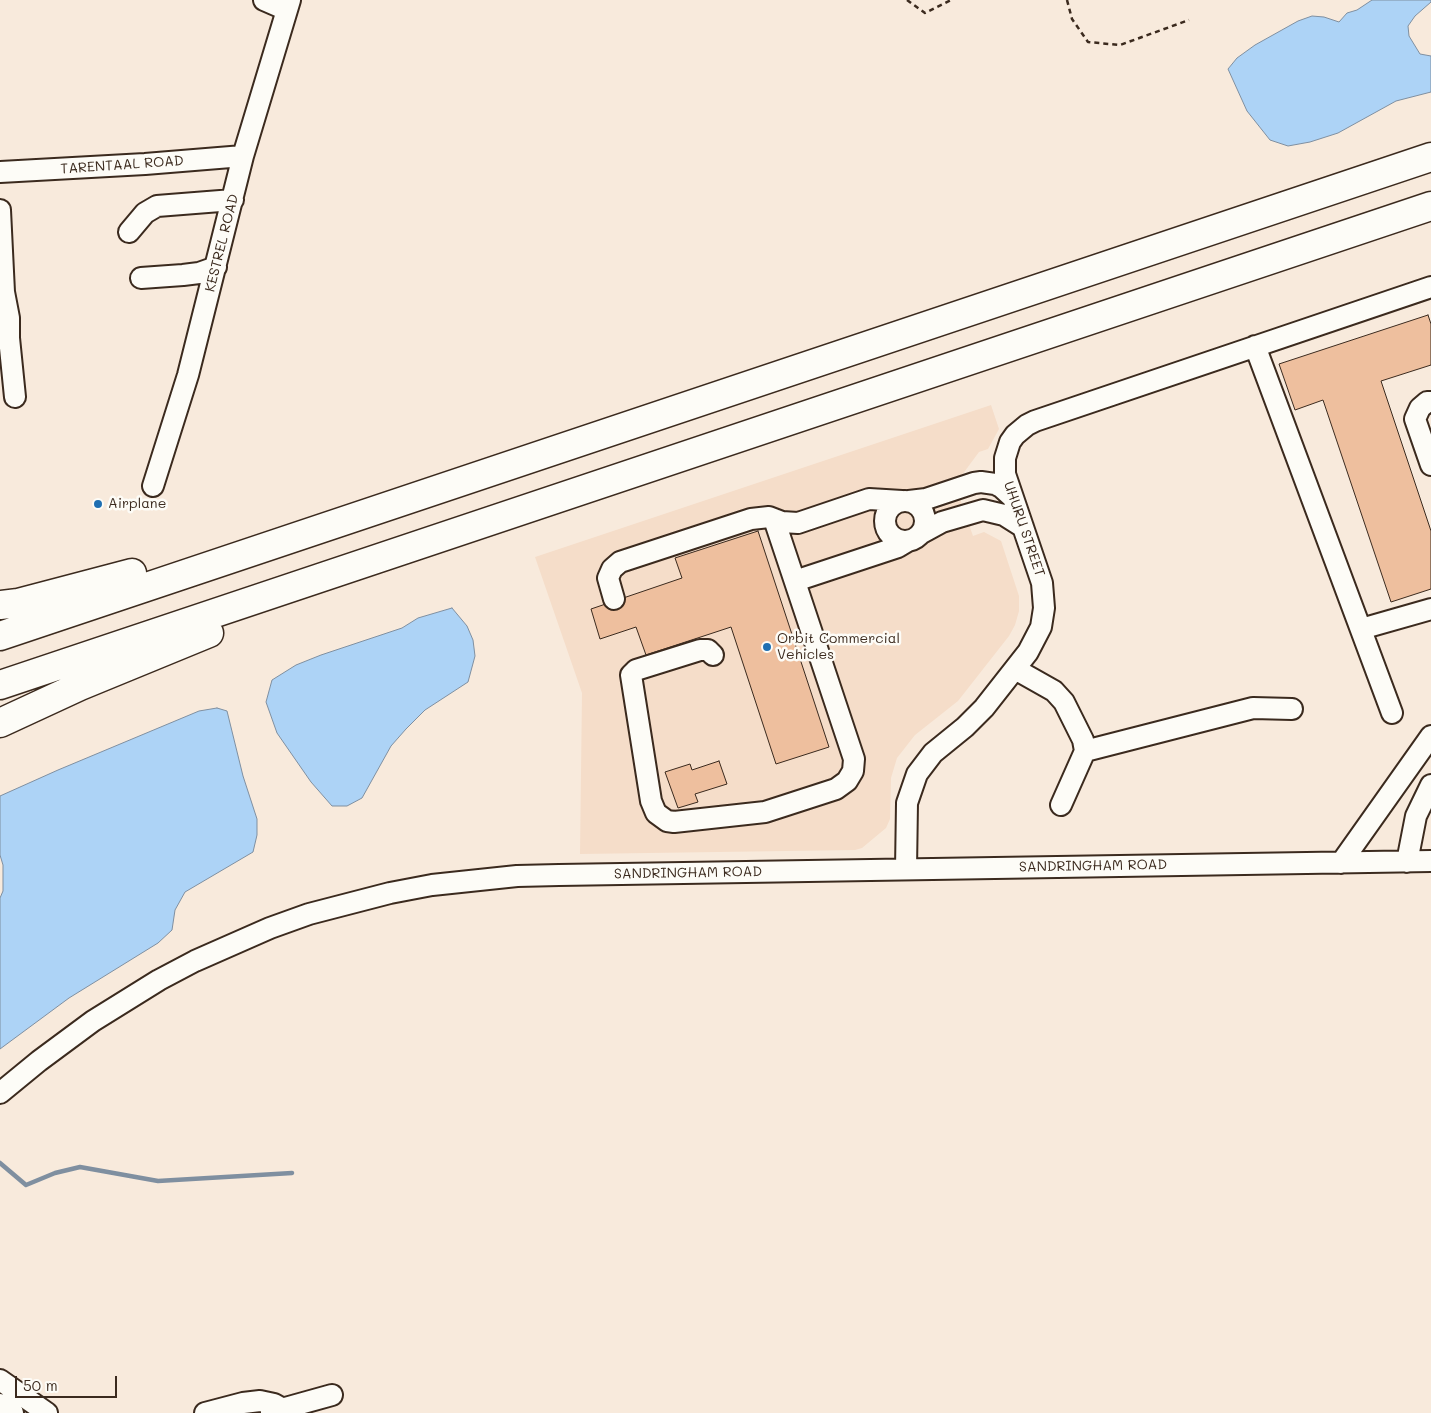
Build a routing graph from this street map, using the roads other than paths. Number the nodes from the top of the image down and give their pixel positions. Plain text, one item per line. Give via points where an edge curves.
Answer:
1 (264, 0) edge
2 (289, 5) edge
3 (243, 156) junction
4 (1431, 157) edge
5 (0, 172) edge
6 (233, 200) junction
7 (1431, 206) edge
8 (0, 210) edge
9 (129, 232) dead end
10 (216, 267) junction
11 (141, 278) dead end
12 (1431, 287) edge
13 (2, 293) edge
14 (4, 338) edge
15 (1255, 346) junction
16 (15, 397) dead end
17 (1431, 402) edge
18 (531, 458) junction
19 (1431, 465) edge
20 (153, 486) dead end
21 (1013, 498) junction
22 (906, 501) junction
23 (520, 511) junction
24 (774, 519) junction
25 (1023, 527) junction
26 (914, 537) junction
27 (795, 581) junction
28 (614, 598) dead end
29 (0, 605) edge
30 (1431, 609) edge
31 (1361, 629) junction
32 (0, 636) edge
33 (713, 655) dead end
34 (1015, 669) junction
35 (0, 685) edge
36 (1292, 709) dead end
37 (1392, 713) dead end
38 (0, 723) edge
39 (1431, 736) edge
40 (1085, 751) junction
41 (1431, 785) edge
42 (1061, 804) dead end
43 (1431, 861) edge
44 (1341, 862) junction
45 (1406, 862) junction
46 (906, 869) junction
47 (0, 1093) edge
48 (0, 1380) edge
49 (0, 1392) edge
50 (332, 1395) dead end
51 (0, 1404) edge
52 (274, 1412) edge
53 (13, 1413) edge
54 (30, 1413) edge
55 (46, 1413) edge
56 (205, 1413) edge

1 - 2 street
2 - 3 street, KESTREL ROAD
3 - 5 street, TARENTAAL ROAD
3 - 6 street, KESTREL ROAD
4 - 18 highway
6 - 9 street via 158,206 145,213
6 - 10 street, KESTREL ROAD
7 - 23 highway
8 - 13 street
10 - 11 street via 199,273
10 - 20 street, KESTREL ROAD via 188,374
12 - 15 street, UHURU STREET
13 - 14 street via 9,314
14 - 16 street
15 - 21 street, UHURU STREET via 1027,425 1010,442 1005,458 1005,474
15 - 31 street
17 - 19 street via 1420,408 1416,419
18 - 29 highway via 106,580
18 - 32 highway
21 - 22 street via 995,484 981,482 926,499
21 - 25 street, UHURU STREET
22 - 24 street via 869,499 798,523
22 - 26 street via 924,514 924,528
22 - 26 street via 890,507 884,520 894,538 901,541
23 - 35 highway
23 - 38 highway via 236,622 80,686
24 - 27 street
24 - 28 street via 751,519 620,562 608,578
25 - 26 street via 1004,515 983,510 942,522
25 - 34 street, UHURU STREET via 1042,583 1044,608 1038,636
26 - 27 street via 898,547
27 - 33 street via 854,759 853,771 847,781 836,789 765,812 674,822 656,813 651,801 631,675 636,670 700,650 708,650
30 - 31 street
31 - 37 street
34 - 40 street via 1054,691 1064,702
34 - 46 street, UHURU STREET via 975,718 933,753 918,774 907,803
36 - 40 street via 1254,708
39 - 44 street
40 - 42 street
41 - 45 street via 1416,816
43 - 45 street, SANDRINGHAM ROAD
44 - 45 street, SANDRINGHAM ROAD
44 - 46 street, SANDRINGHAM ROAD
46 - 47 street, SANDRINGHAM ROAD via 517,876 432,885 349,903 255,934 159,980 75,1034
48 - 55 street
49 - 54 street
50 - 52 street
51 - 53 street
52 - 56 street via 267,1401 243,1403

